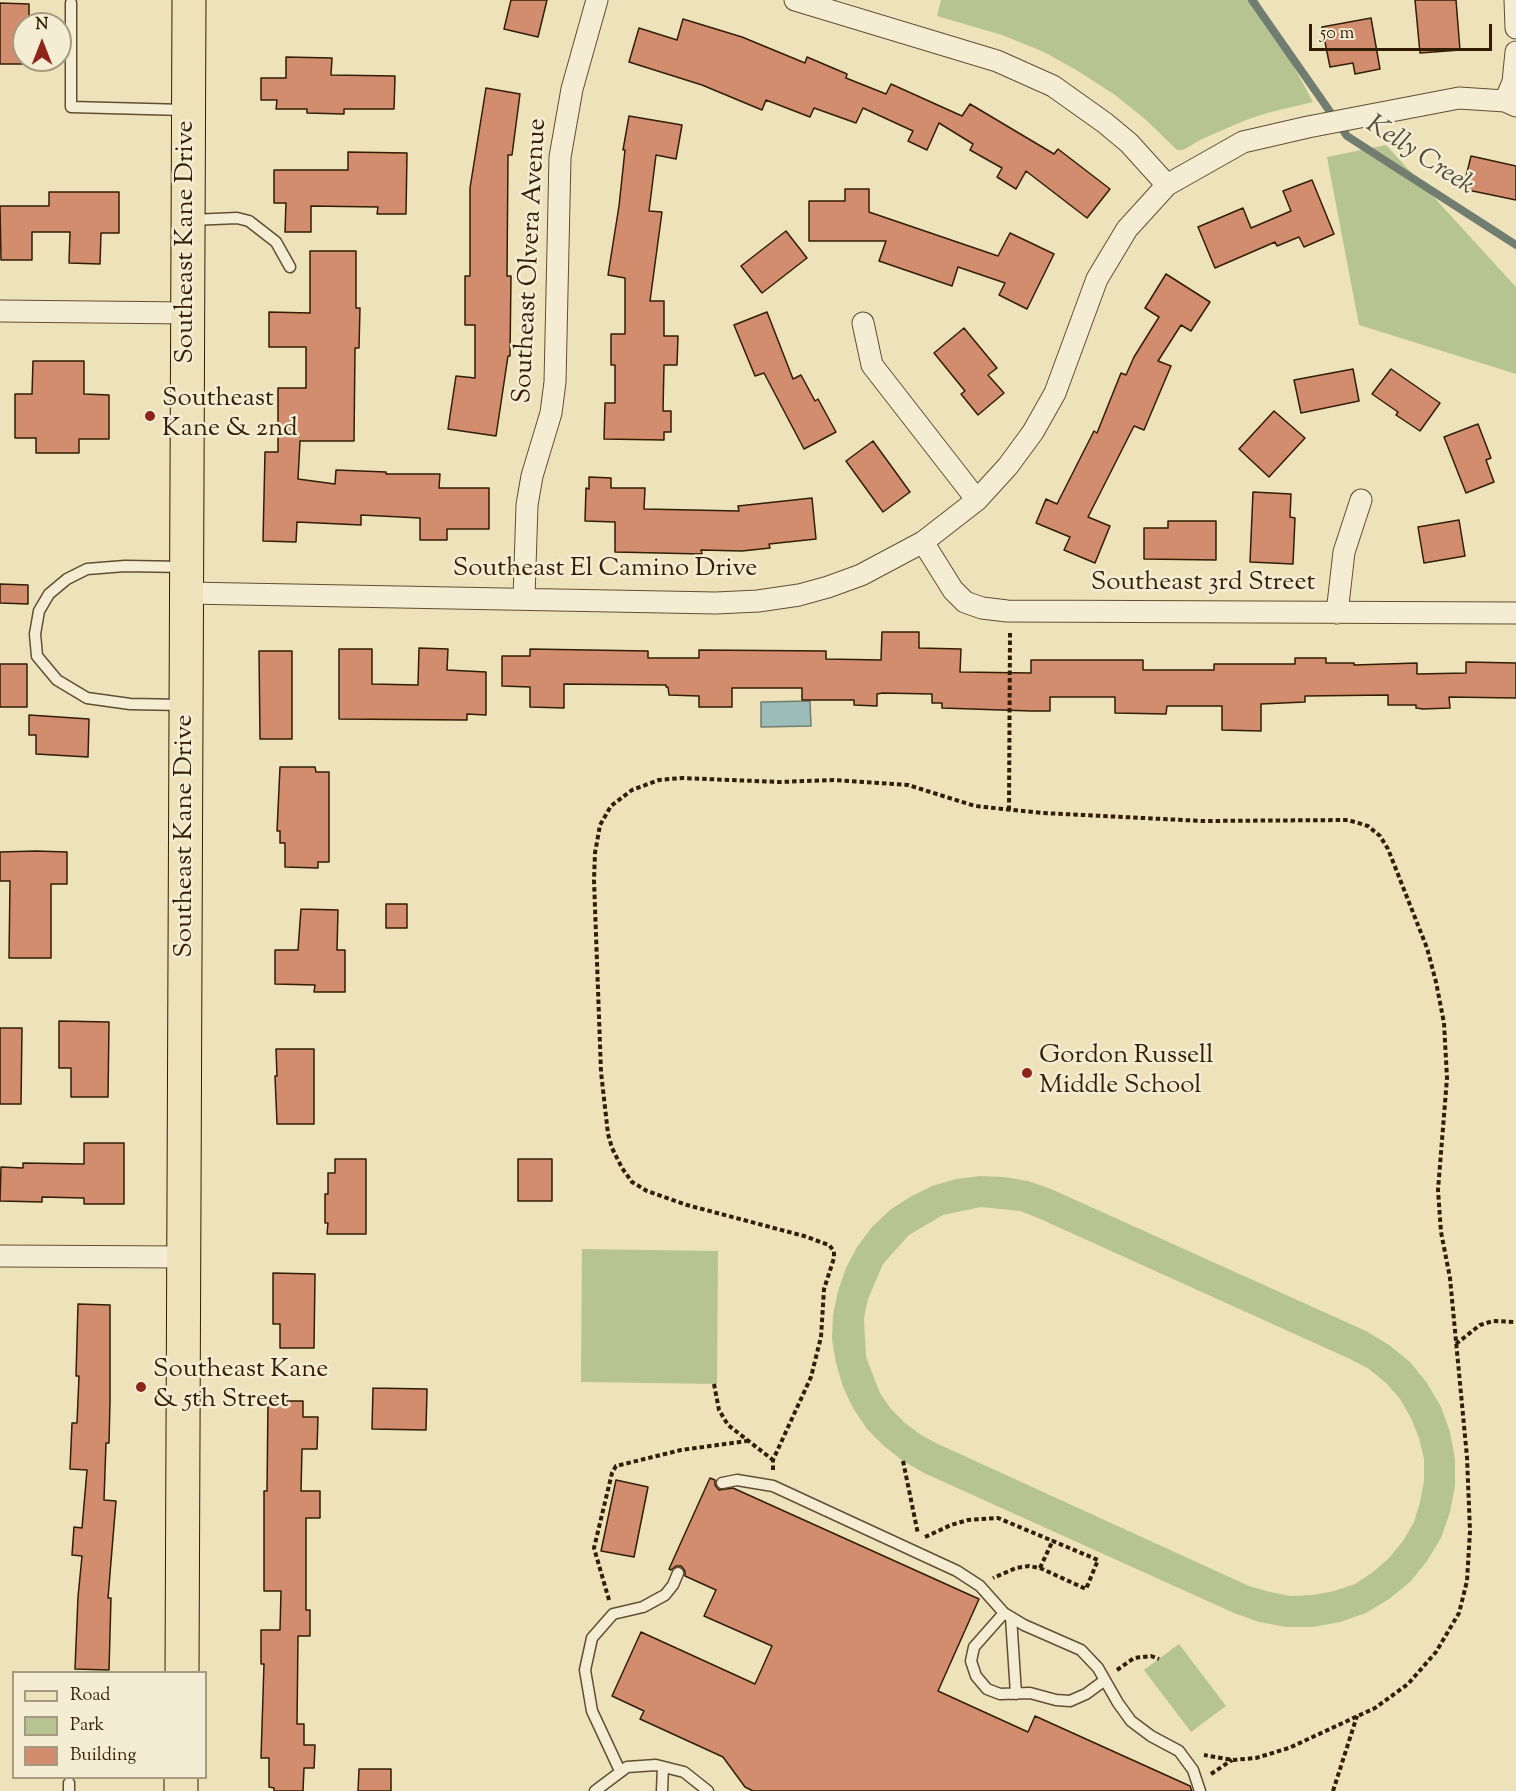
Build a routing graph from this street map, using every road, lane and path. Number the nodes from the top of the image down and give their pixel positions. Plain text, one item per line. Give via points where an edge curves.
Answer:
1 (189, 0) edge
2 (597, 0) edge
3 (795, 0) edge
4 (1515, 0) edge
5 (71, 3) dead end
6 (1516, 28) edge
7 (1516, 52) edge
8 (1510, 104) edge
9 (188, 110) junction
10 (1167, 185) junction
11 (188, 220) junction
12 (290, 267) dead end
13 (0, 311) edge
14 (188, 313) junction
15 (862, 323) dead end
16 (977, 500) junction
17 (1360, 500) dead end
18 (923, 542) junction
19 (188, 580) junction
20 (524, 598) junction
21 (1337, 613) junction
22 (1516, 614) edge
23 (1010, 638) dead end
24 (187, 706) junction
25 (1009, 810) junction
26 (0, 1256) edge
27 (184, 1257) junction
28 (1516, 1322) edge
29 (1456, 1345) junction
30 (714, 1383) dead end
31 (747, 1441) junction
32 (773, 1460) junction
33 (903, 1461) dead end
34 (722, 1483) dead end
35 (773, 1486) junction
36 (1053, 1540) junction
37 (1040, 1568) junction
38 (678, 1573) dead end
39 (980, 1586) junction
40 (613, 1614) junction
41 (1007, 1615) junction
42 (1158, 1659) dead end
43 (182, 1671) edge
44 (1105, 1680) junction
45 (1016, 1694) junction
46 (1357, 1716) junction
47 (1179, 1751) junction
48 (663, 1767) junction
49 (620, 1771) junction
50 (595, 1791) edge
51 (662, 1791) edge
52 (708, 1791) edge
53 (1200, 1791) edge
54 (1333, 1791) edge

1 - 9 main road, Southeast Kane Drive
2 - 20 street, Southeast Olvera Avenue via 572,89 560,157 555,382 527,505
3 - 10 street via 997,61 1053,86 1129,143
4 - 6 street
5 - 9 lane via 71,107
7 - 8 street
8 - 10 street, Southeast El Camino Drive via 1459,98 1243,142
9 - 11 main road, Southeast Kane Drive
10 - 16 street, Southeast El Camino Drive via 1127,229 1097,279 1055,393 1033,432
11 - 12 lane via 249,221 276,242
11 - 14 main road, Southeast Kane Drive
13 - 14 street
14 - 19 main road, Southeast Kane Drive
15 - 16 street via 872,365
16 - 18 street, Southeast El Camino Drive
17 - 21 street via 1344,552
18 - 20 street, Southeast El Camino Drive via 861,575 828,587 758,601
18 - 21 street, Southeast 3rd Street via 953,590 965,602 982,608
19 - 20 street, Southeast El Camino Drive
19 - 24 main road, Southeast Kane Drive
19 - 24 lane via 125,566 87,569 49,594 39,611 34,634 37,656 57,680 87,698
21 - 22 street, Southeast 3rd Street
23 - 25 path
24 - 27 main road, Southeast Kane Drive
25 - 29 path via 1203,821 1348,820 1368,826 1380,836 1427,948 1444,1023 1447,1078 1438,1190
25 - 32 path via 975,806 908,785 682,778 659,780 633,790 611,806 600,825 594,880 598,1033 608,1134 622,1168 633,1182 662,1197 804,1236 829,1245 834,1251 824,1289 821,1337 811,1377
26 - 27 street
27 - 43 main road, Southeast Kane Drive
28 - 29 path via 1480,1325
29 - 46 path via 1470,1531 1467,1581 1459,1613 1436,1652 1408,1684
30 - 31 path via 719,1410 728,1425
31 - 32 path
31 - 40 path via 681,1450 616,1466 594,1548
32 - 35 path
33 - 36 path via 919,1540 951,1525 998,1518
34 - 35 lane via 737,1480
35 - 39 lane via 957,1571
36 - 37 path
36 - 37 path via 1098,1560 1086,1589
37 - 39 path via 1016,1568
38 - 40 lane via 665,1594 643,1607
39 - 41 lane
40 - 49 lane via 591,1638 585,1670 591,1711
41 - 44 lane via 1082,1650
41 - 45 lane
41 - 45 lane via 974,1647 971,1660 976,1676 987,1689
42 - 44 path via 1134,1659
44 - 45 lane via 1070,1701
44 - 47 lane via 1131,1721
46 - 47 path via 1289,1748 1257,1758 1233,1760
46 - 54 path
47 - 53 lane via 1193,1770
48 - 49 lane via 627,1767
48 - 51 lane
48 - 52 lane via 684,1772
49 - 50 lane

